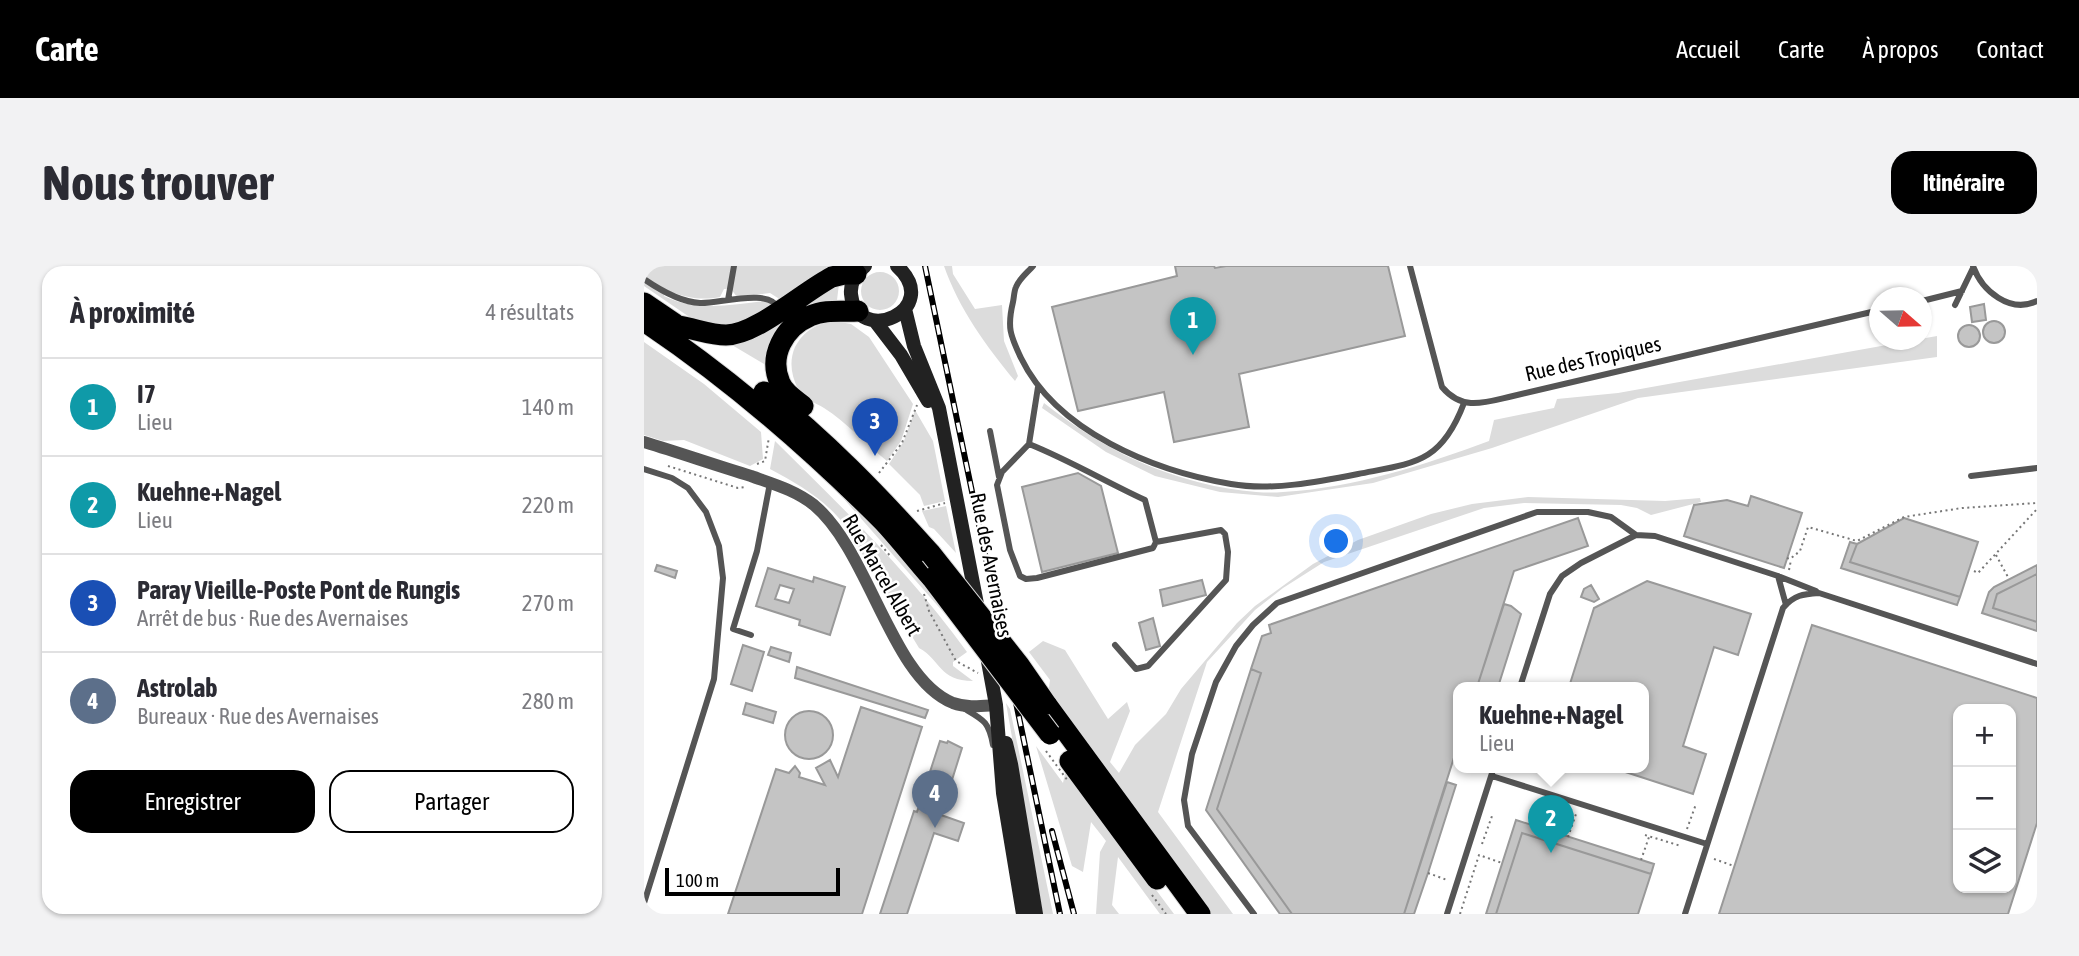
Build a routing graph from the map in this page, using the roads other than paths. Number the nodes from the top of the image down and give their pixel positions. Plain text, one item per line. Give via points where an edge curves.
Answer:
1 (734, 266) edge
2 (1033, 266) edge
3 (1410, 266) edge
4 (1973, 267) edge
5 (903, 268) edge
6 (860, 270) edge
7 (644, 279) edge
8 (1962, 291) junction
9 (1932, 298) edge
10 (728, 300) junction
11 (2037, 301) edge
12 (644, 303) edge
13 (1955, 305) dead end
14 (905, 309) junction
15 (779, 311) junction
16 (1869, 313) edge
17 (866, 316) junction
18 (644, 321) edge
19 (677, 326) junction
20 (1038, 387) junction
21 (1464, 403) junction
22 (990, 431) dead end
23 (943, 434) junction
24 (644, 442) edge
25 (1029, 444) junction
26 (2037, 468) edge
27 (644, 469) edge
28 (1971, 476) dead end
29 (999, 480) junction
30 (771, 482) junction
31 (1636, 535) junction
32 (1156, 542) junction
33 (931, 554) junction
34 (1778, 576) junction
35 (1819, 593) junction
36 (1786, 605) junction
37 (733, 629) junction
38 (719, 632) junction
39 (751, 635) dead end
40 (1115, 645) dead end
41 (2037, 664) edge
42 (1522, 682) edge
43 (954, 703) junction
44 (996, 705) junction
45 (1493, 773) edge
46 (1492, 776) junction
47 (1003, 793) junction
48 (1707, 844) junction
49 (1148, 853) junction
50 (644, 903) edge
51 (1023, 914) edge
52 (1036, 914) edge
53 (1183, 914) edge
54 (1200, 914) edge
55 (1254, 914) edge
56 (1447, 914) edge
57 (1685, 914) edge

1 - 10 lane
2 - 20 lane via 1016,286 1008,323
3 - 21 lane via 1442,387
4 - 8 lane
4 - 11 lane via 1982,284 1998,298 2027,306
5 - 14 main road, Rue des Avernaises via 911,291
6 - 15 highway via 832,277
6 - 17 main road via 850,293
7 - 10 lane via 680,299 700,303
8 - 9 lane
8 - 13 lane
10 - 15 lane via 770,299
12 - 19 highway
14 - 17 main road via 892,319
14 - 23 main road, Rue des Avernaises via 911,338 939,408
15 - 19 highway via 732,335
16 - 21 lane, Rue des Tropiques via 1503,399
17 - 23 main road, Rue des Avernaises via 901,355 925,392
17 - 33 highway via 830,311 808,316 787,332 777,354 779,382 913,513
18 - 49 highway, bridge via 769,415 885,523 928,585
19 - 33 highway via 807,428
20 - 21 lane via 1095,435 1132,455 1183,474 1234,485 1344,477 1424,459 1452,429
20 - 25 lane
22 - 29 lane
23 - 44 main road, Rue des Avernaises
24 - 30 street, Rue Marcel Albert
25 - 29 lane
25 - 32 lane via 1145,500
26 - 28 lane
27 - 38 lane via 688,488 706,512 719,546 723,578
29 - 32 lane via 998,498 1010,550 1020,576 1026,579 1153,548
30 - 37 lane via 757,551
30 - 43 street, Rue Marcel Albert via 809,502 835,527 912,667 925,684
31 - 34 lane via 1655,536
31 - 42 lane via 1562,576 1550,594
31 - 55 lane via 1611,517 1537,512 1277,604 1253,625 1216,682 1192,754 1184,800 1188,825
32 - 40 lane via 1221,530 1228,555 1226,580 1148,666 1136,669
33 - 49 highway, bridge via 1019,665
34 - 35 lane
34 - 36 lane
35 - 36 lane via 1801,594
35 - 41 lane
36 - 48 lane
37 - 38 lane
37 - 39 lane
38 - 50 lane via 714,679
43 - 44 street, Rue Marcel Albert
43 - 47 lane via 975,713 988,727
44 - 47 main road, Rue des Avernaises
44 - 52 main road, Rue des Avernaises via 1011,764
45 - 46 lane
46 - 48 lane
46 - 56 lane
47 - 51 main road, Rue des Avernaises
48 - 57 lane
49 - 53 highway
49 - 54 highway

